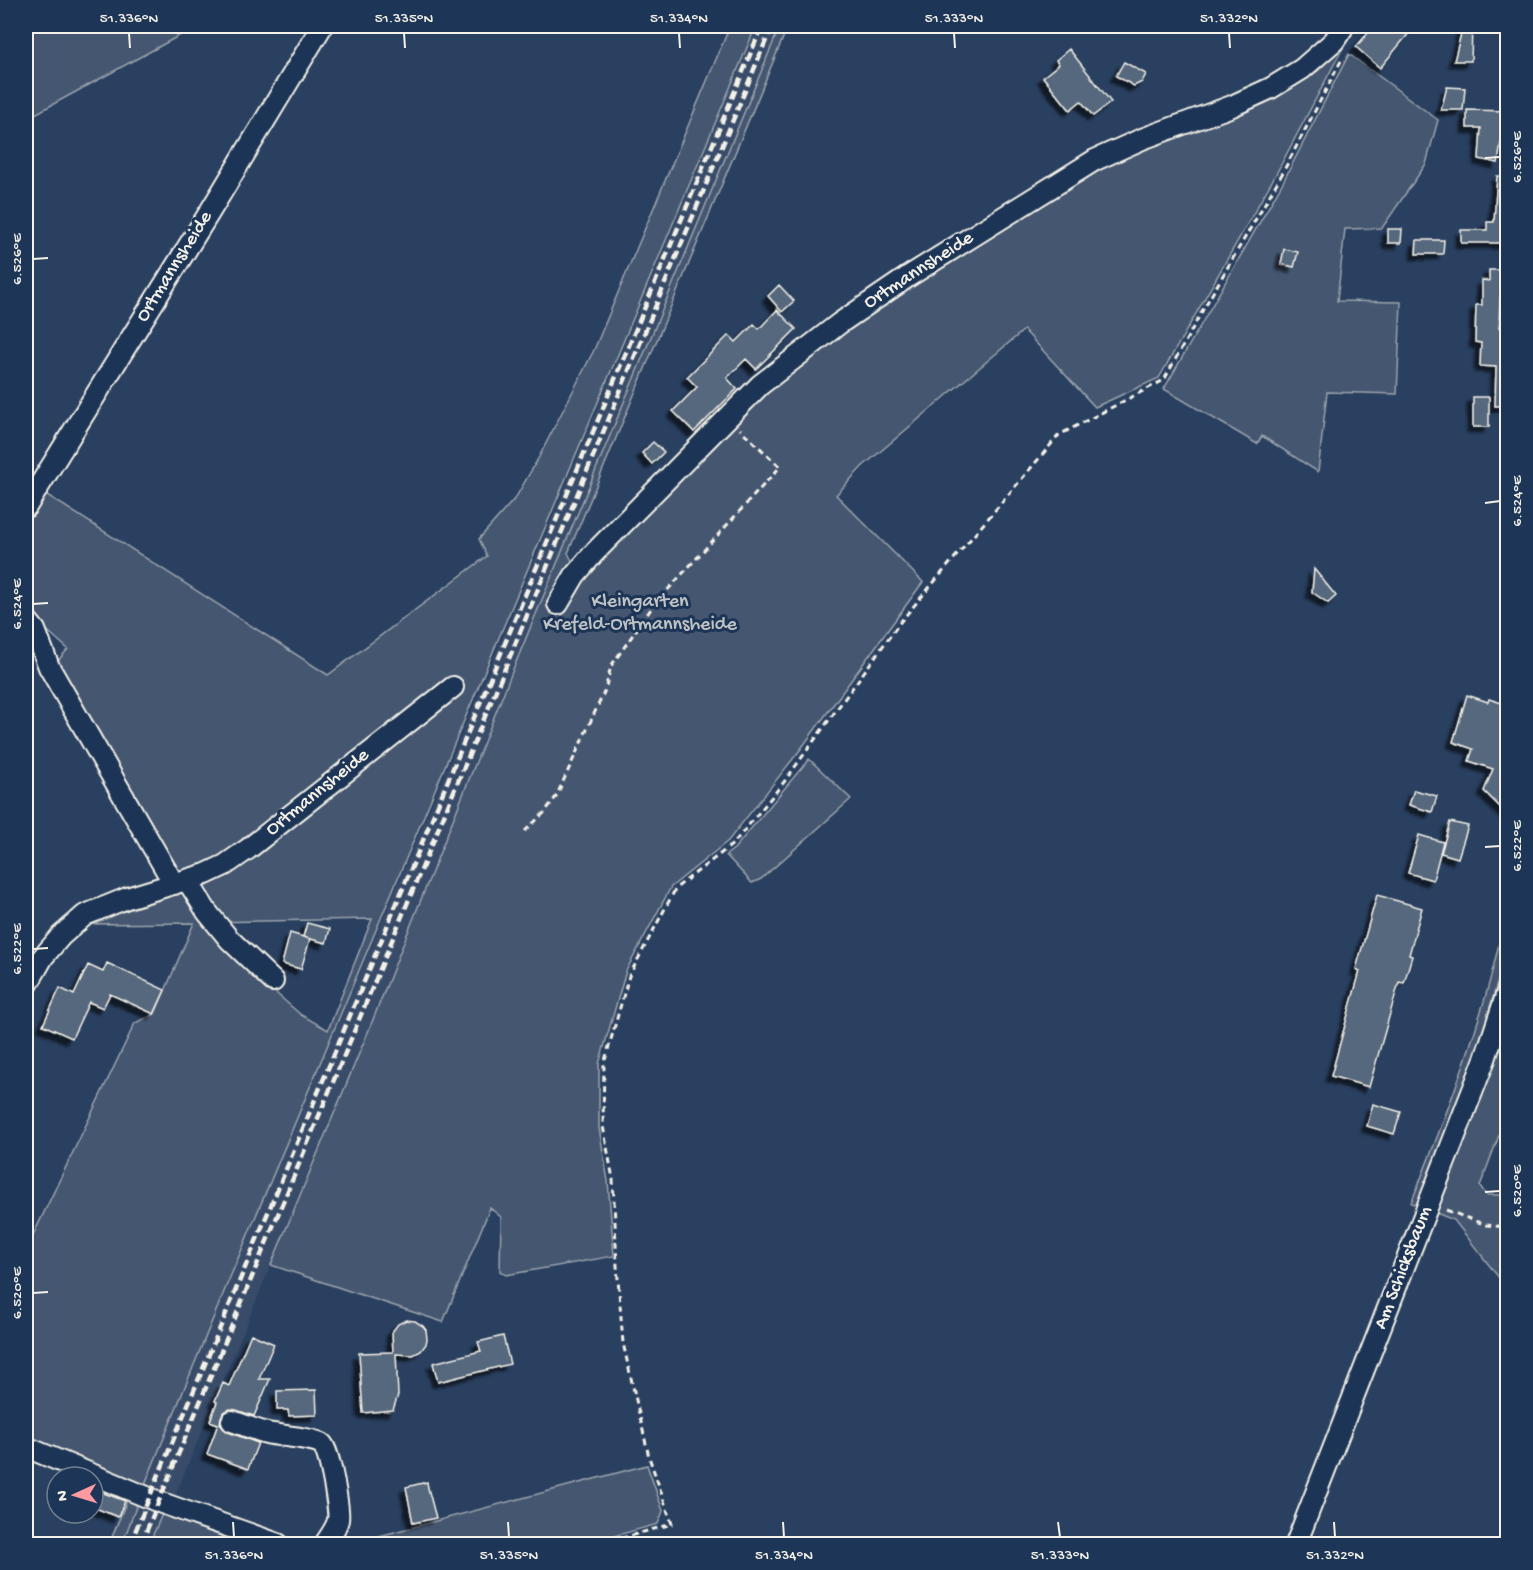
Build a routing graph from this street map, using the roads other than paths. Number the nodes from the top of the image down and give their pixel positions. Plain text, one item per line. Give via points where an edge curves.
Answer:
1 (322, 26) edge
2 (1343, 27) edge
3 (26, 507) edge
4 (558, 604) dead end
5 (26, 619) edge
6 (453, 687) dead end
7 (181, 882) junction
8 (273, 981) dead end
9 (26, 987) edge
10 (1508, 990) edge
11 (232, 1421) dead end
12 (26, 1447) edge
13 (278, 1545) edge
14 (325, 1545) edge
15 (1296, 1545) edge

1 - 3 street, Ortmannsheide
2 - 4 street, Ortmannsheide via 1334,41 1302,69 1271,88 1095,160 840,323 760,385 594,553
5 - 7 street via 35,630 49,667
6 - 7 street, Ortmannsheide via 248,849 225,865
7 - 8 street via 229,939
7 - 9 street, Ortmannsheide via 85,915 43,957
10 - 15 street, Am Schicksbaum via 1485,1059
11 - 14 street via 268,1433 314,1441 327,1449 339,1514
12 - 13 street via 159,1502

